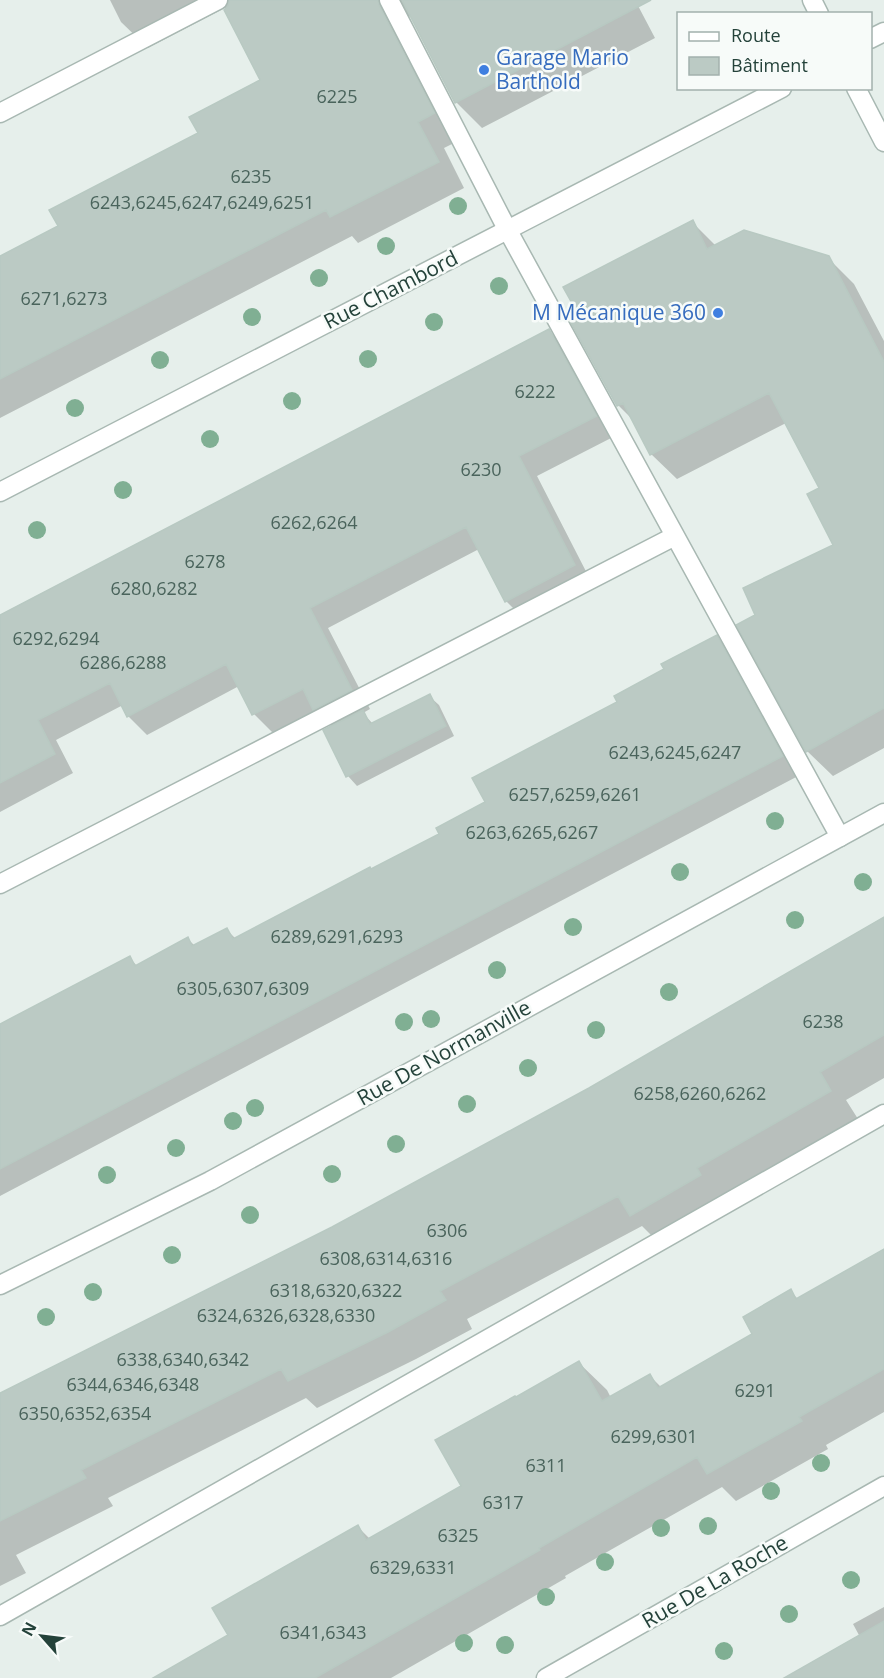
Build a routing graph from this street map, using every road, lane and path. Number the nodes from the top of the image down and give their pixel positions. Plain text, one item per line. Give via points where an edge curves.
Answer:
1 (218, 0) edge
2 (389, 0) edge
3 (778, 90) edge
4 (857, 90) edge
5 (0, 113) edge
6 (884, 142) edge
7 (507, 229) junction
8 (0, 492) edge
9 (675, 536) junction
10 (884, 813) edge
11 (840, 837) junction
12 (0, 884) edge
13 (884, 1114) edge
14 (0, 1285) edge
15 (884, 1486) edge
16 (0, 1616) edge
17 (546, 1678) edge

1 - 5 street
2 - 7 street
3 - 7 street, Rue Chambord
4 - 6 street
7 - 8 street, Rue Chambord
7 - 9 street
9 - 11 street
9 - 12 street
10 - 11 street, Rue De Normanville
11 - 14 street, Rue De Normanville via 210,1181
13 - 16 street
15 - 17 street, Rue De La Roche

